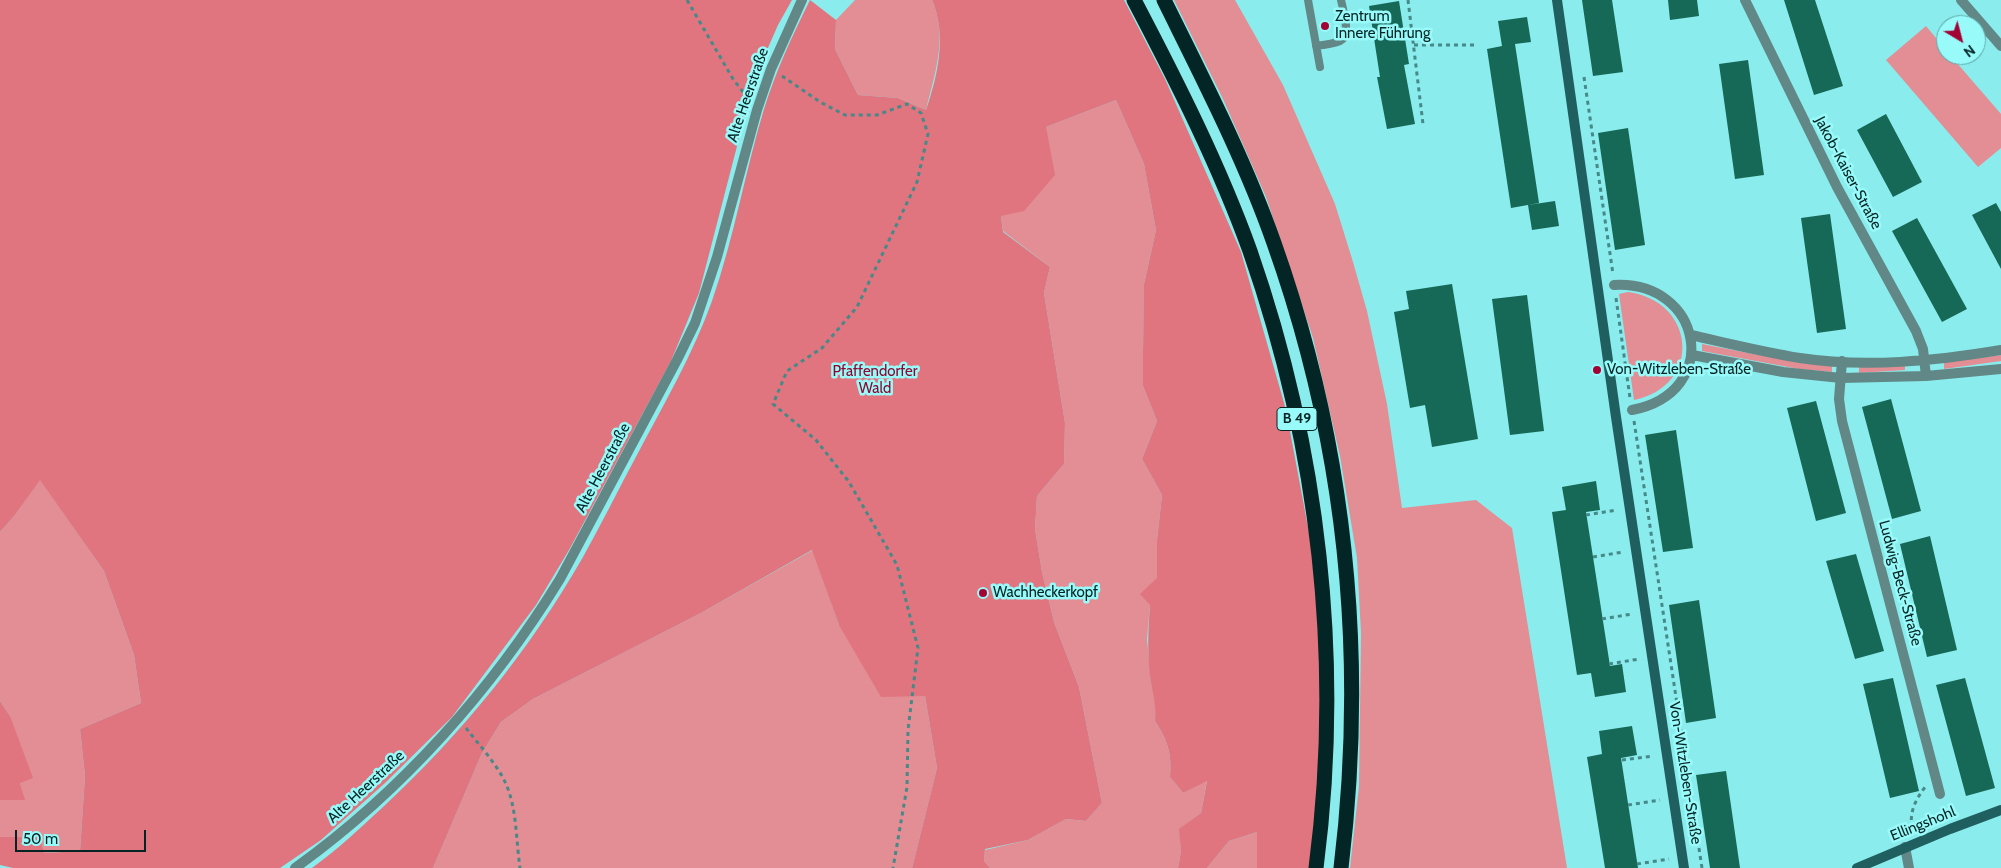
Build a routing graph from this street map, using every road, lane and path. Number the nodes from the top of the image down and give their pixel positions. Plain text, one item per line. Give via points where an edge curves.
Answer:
1 (687, 0) edge
2 (802, 0) edge
3 (1134, 0) edge
4 (1164, 0) edge
5 (1308, 0) edge
6 (1341, 0) edge
7 (1408, 0) edge
8 (1557, 0) edge
9 (1745, 0) edge
10 (1962, 0) edge
11 (1414, 45) junction
12 (1477, 45) dead end
13 (1316, 46) junction
14 (2001, 46) edge
15 (1320, 67) dead end
16 (771, 69) junction
17 (1583, 76) dead end
18 (756, 110) junction
19 (1423, 124) dead end
20 (1614, 285) junction
21 (1691, 335) junction
22 (2001, 350) edge
23 (1692, 355) junction
24 (1926, 360) junction
25 (1842, 362) junction
26 (2001, 369) edge
27 (1926, 376) junction
28 (1841, 378) junction
29 (1632, 410) junction
30 (1617, 510) dead end
31 (1586, 515) dead end
32 (1623, 552) dead end
33 (1593, 557) dead end
34 (1632, 614) dead end
35 (1602, 619) dead end
36 (1639, 659) dead end
37 (1610, 664) dead end
38 (458, 719) junction
39 (1653, 756) dead end
40 (1622, 760) dead end
41 (1930, 783) dead end
42 (1940, 794) dead end
43 (1660, 800) dead end
44 (1628, 805) dead end
45 (2001, 810) edge
46 (1912, 828) dead end
47 (1904, 847) junction
48 (1668, 860) dead end
49 (1637, 864) dead end
50 (295, 868) edge
51 (520, 868) edge
52 (893, 868) edge
53 (1316, 868) edge
54 (1342, 868) edge
55 (1684, 868) edge
56 (1702, 868) edge
57 (1857, 868) edge
58 (1909, 868) edge

1 - 18 path via 733,79
2 - 16 street, Alte Heerstraße
3 - 53 highway, B 49 via 1176,80 1249,251 1289,381 1304,451 1316,523 1325,622 1325,770
4 - 54 highway, B 49 via 1248,178 1274,242 1297,313 1331,446 1351,621 1351,769
5 - 13 lane
6 - 13 lane via 1345,37 1340,42
7 - 11 path
8 - 55 street, Von-Witzleben-Straße
9 - 24 street, Jakob-Kaiser-Straße via 1837,187 1916,331
10 - 14 street
11 - 12 path
11 - 19 path
13 - 15 lane
16 - 18 street, Alte Heerstraße
16 - 52 path via 845,115 877,115 907,104 921,113 928,134 917,182 858,307 822,348 787,371 773,404 816,440 849,482 897,565 918,648 908,730 907,787
17 - 20 path
18 - 38 street, Alte Heerstraße via 717,257 695,323 677,360 556,586
20 - 21 street via 1638,286 1657,293 1680,315
20 - 29 path
21 - 23 street
21 - 25 street via 1800,358
22 - 24 street
23 - 28 street via 1783,372
23 - 29 street via 1685,376 1670,394
24 - 25 street
24 - 27 street, Jakob-Kaiser-Straße
25 - 28 street, Ludwig-Beck-Straße
26 - 27 street
27 - 28 street
28 - 42 street, Ludwig-Beck-Straße via 1842,421
29 - 56 path
30 - 31 path
32 - 33 path
34 - 35 path
36 - 37 path
38 - 50 street, Alte Heerstraße via 387,791
38 - 51 path via 506,784 513,809
39 - 40 path
41 - 46 path via 1918,795 1913,806
43 - 44 path
45 - 47 street, Ellingshohl
47 - 57 street, Ellingshohl
47 - 58 street
48 - 49 path

